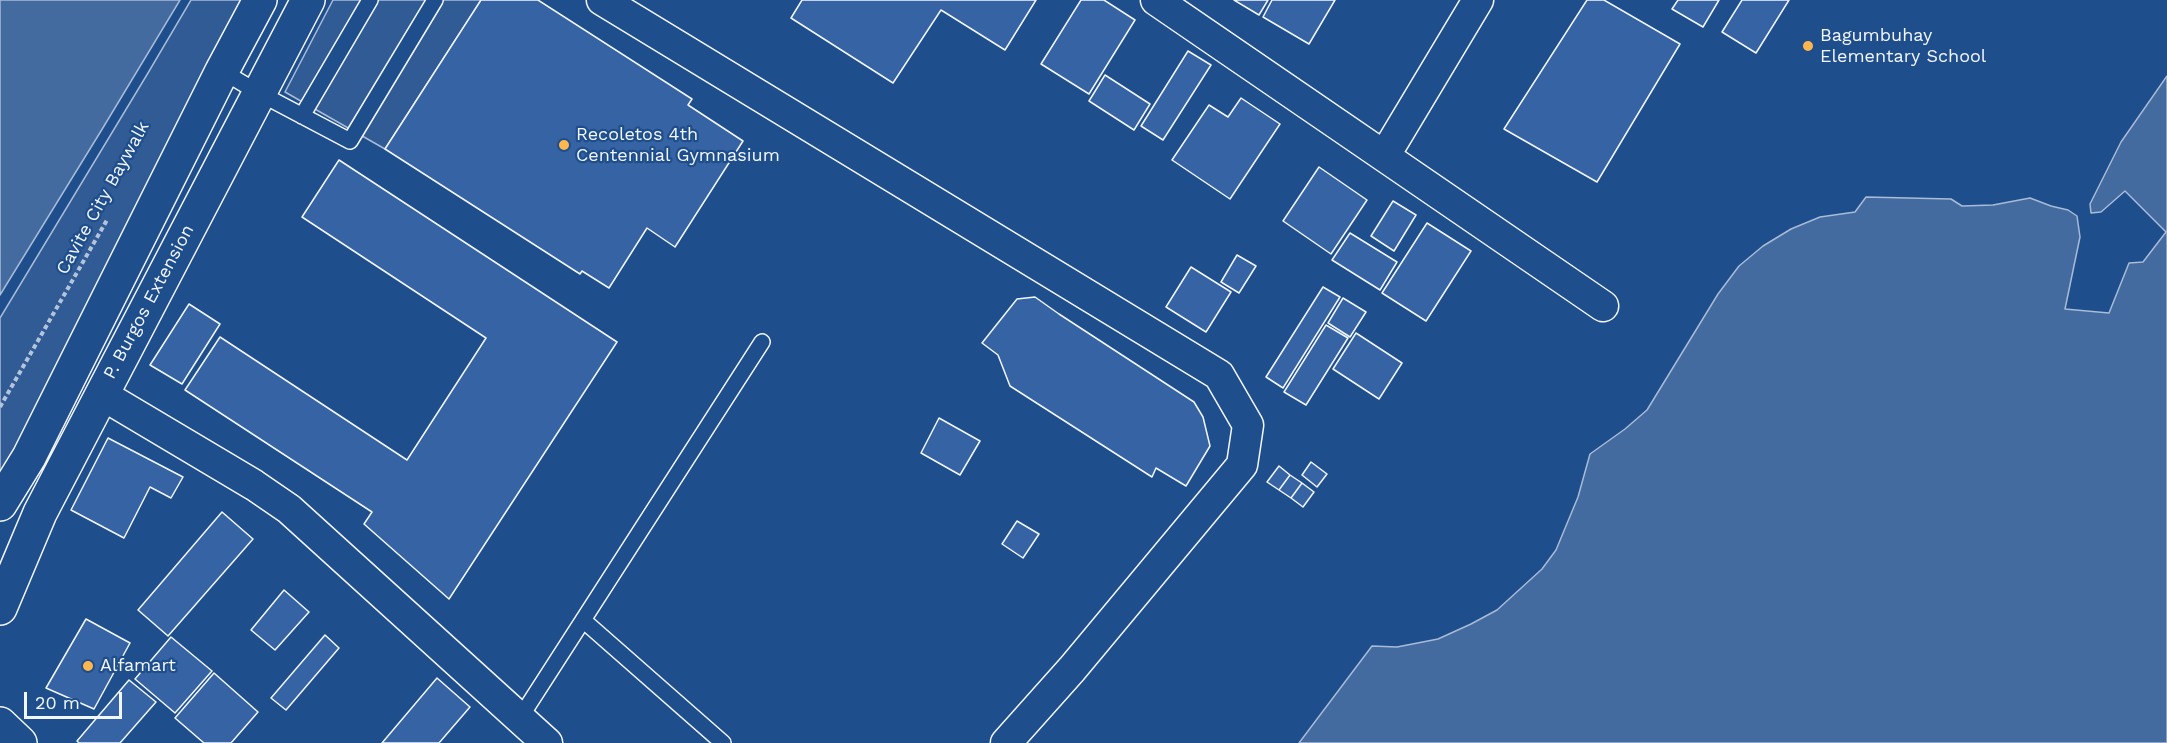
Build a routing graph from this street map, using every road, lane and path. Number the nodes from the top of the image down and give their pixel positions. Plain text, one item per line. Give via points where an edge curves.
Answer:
1 (260, 0) edge
2 (308, 0) edge
3 (370, 0) edge
4 (435, 0) edge
5 (602, 0) edge
6 (1156, 0) edge
7 (1478, 0) edge
8 (222, 71) junction
9 (259, 93) junction
10 (302, 116) junction
11 (1385, 155) junction
12 (109, 217) dead end
13 (1603, 306) dead end
14 (762, 342) dead end
15 (101, 394) junction
16 (0, 407) edge
17 (0, 504) edge
18 (0, 608) edge
19 (583, 620) junction
20 (520, 718) junction
21 (0, 724) edge
22 (20, 743) edge
23 (547, 743) edge
24 (723, 743) edge
25 (1005, 743) edge

1 - 8 main road, P. Burgos Extension
2 - 9 main road, P. Burgos Extension
3 - 10 lane
4 - 10 lane via 350,141
5 - 25 street via 1219,375 1248,425 1242,465
6 - 11 street
7 - 11 street
8 - 9 lane
8 - 17 main road, P. Burgos Extension via 29,457
9 - 10 lane
9 - 15 main road, P. Burgos Extension
11 - 13 street
12 - 16 path, Cavite City Baywalk
14 - 19 lane
15 - 18 main road, P. Burgos Extension via 40,513
15 - 20 street via 289,509
19 - 20 lane
19 - 24 lane
20 - 23 street
21 - 22 main road

